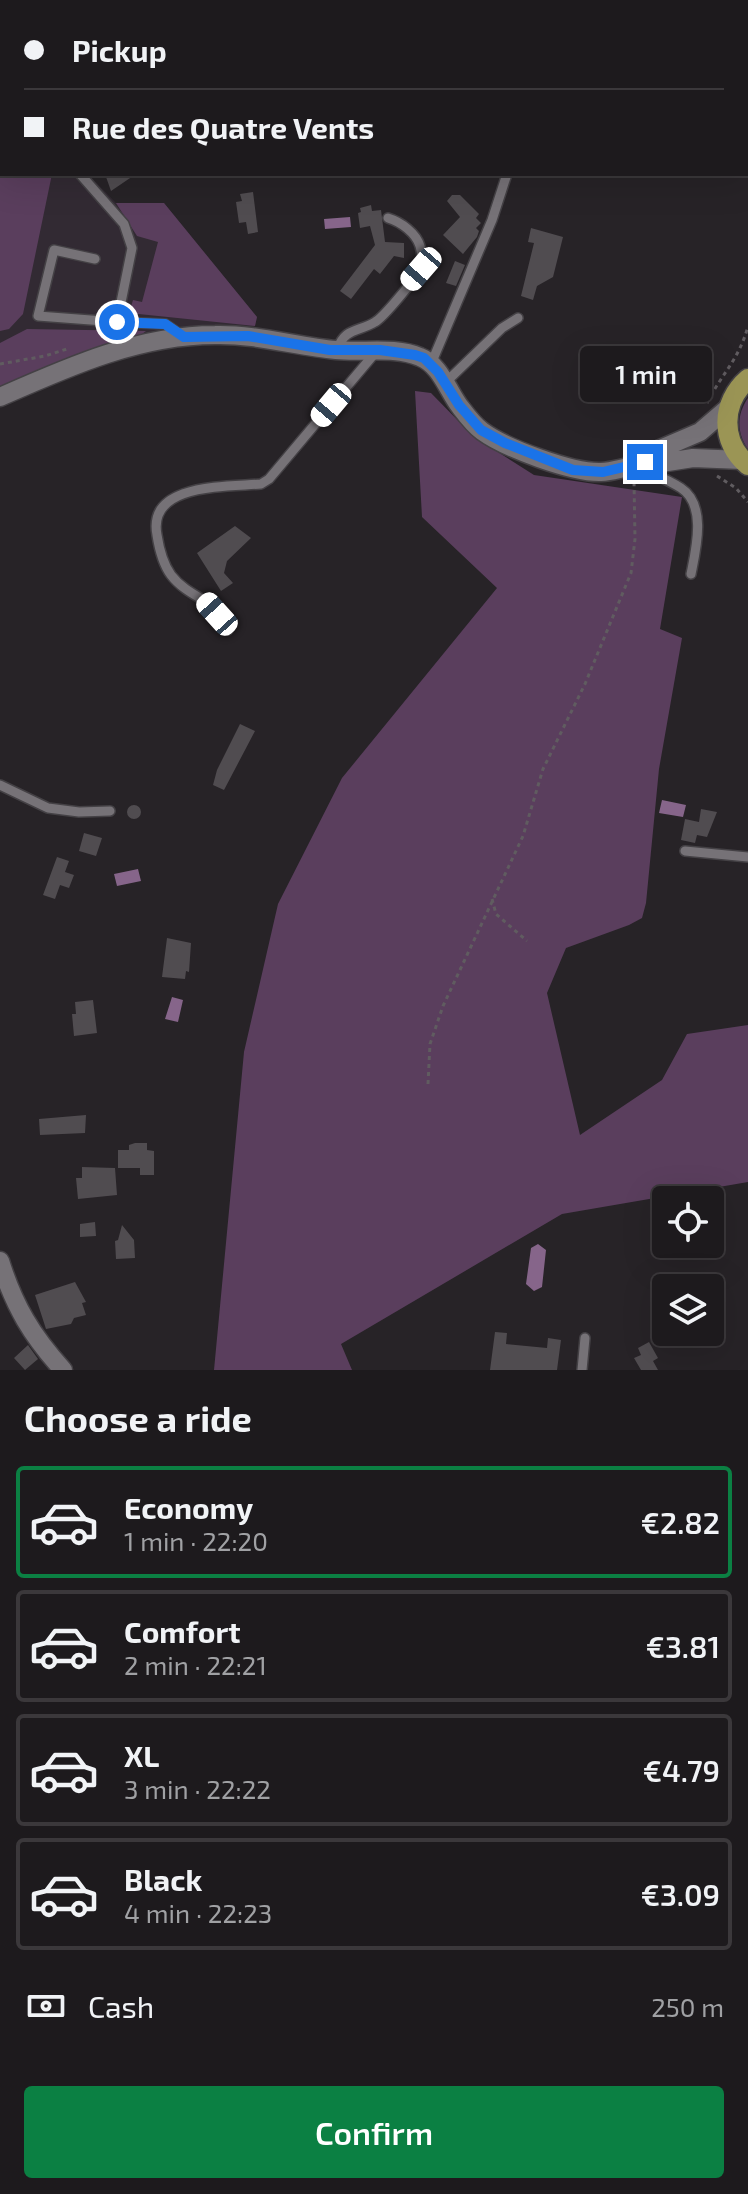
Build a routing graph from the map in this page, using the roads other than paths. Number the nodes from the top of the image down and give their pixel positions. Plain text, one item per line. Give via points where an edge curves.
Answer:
1 (82, 176) edge
2 (506, 176) edge
3 (388, 218) dead end
4 (95, 259) dead end
5 (518, 318) dead end
6 (117, 322) junction
7 (184, 337) junction
8 (337, 350) junction
9 (378, 350) junction
10 (431, 364) junction
11 (748, 379) edge
12 (445, 383) junction
13 (0, 397) edge
14 (729, 407) junction
15 (643, 462) junction
16 (745, 463) edge
17 (691, 574) dead end
18 (228, 630) dead end
19 (0, 785) edge
20 (110, 811) dead end
21 (685, 851) dead end
22 (748, 857) edge
23 (0, 1261) edge
24 (585, 1338) dead end
25 (63, 1370) edge
26 (582, 1370) edge

1 - 6 lane via 124,224 132,248
2 - 10 lane
3 - 8 lane via 418,240 421,269 382,317 350,331
4 - 6 lane via 54,250 38,316
5 - 12 lane
6 - 7 lane via 165,324
7 - 8 street via 248,336
7 - 13 street via 110,353
8 - 9 street
9 - 10 street via 415,355
9 - 18 lane via 269,479 182,494 167,499 156,513 159,549 171,575 206,602
10 - 12 street
11 - 14 main road
12 - 15 street via 481,430 505,443 573,470 603,472
14 - 15 street via 700,432
14 - 16 main road via 730,441
15 - 16 street via 693,458
15 - 17 lane via 655,476 685,491 695,506 697,541
19 - 20 lane via 48,808
21 - 22 lane
23 - 25 street via 36,1340
24 - 26 lane

